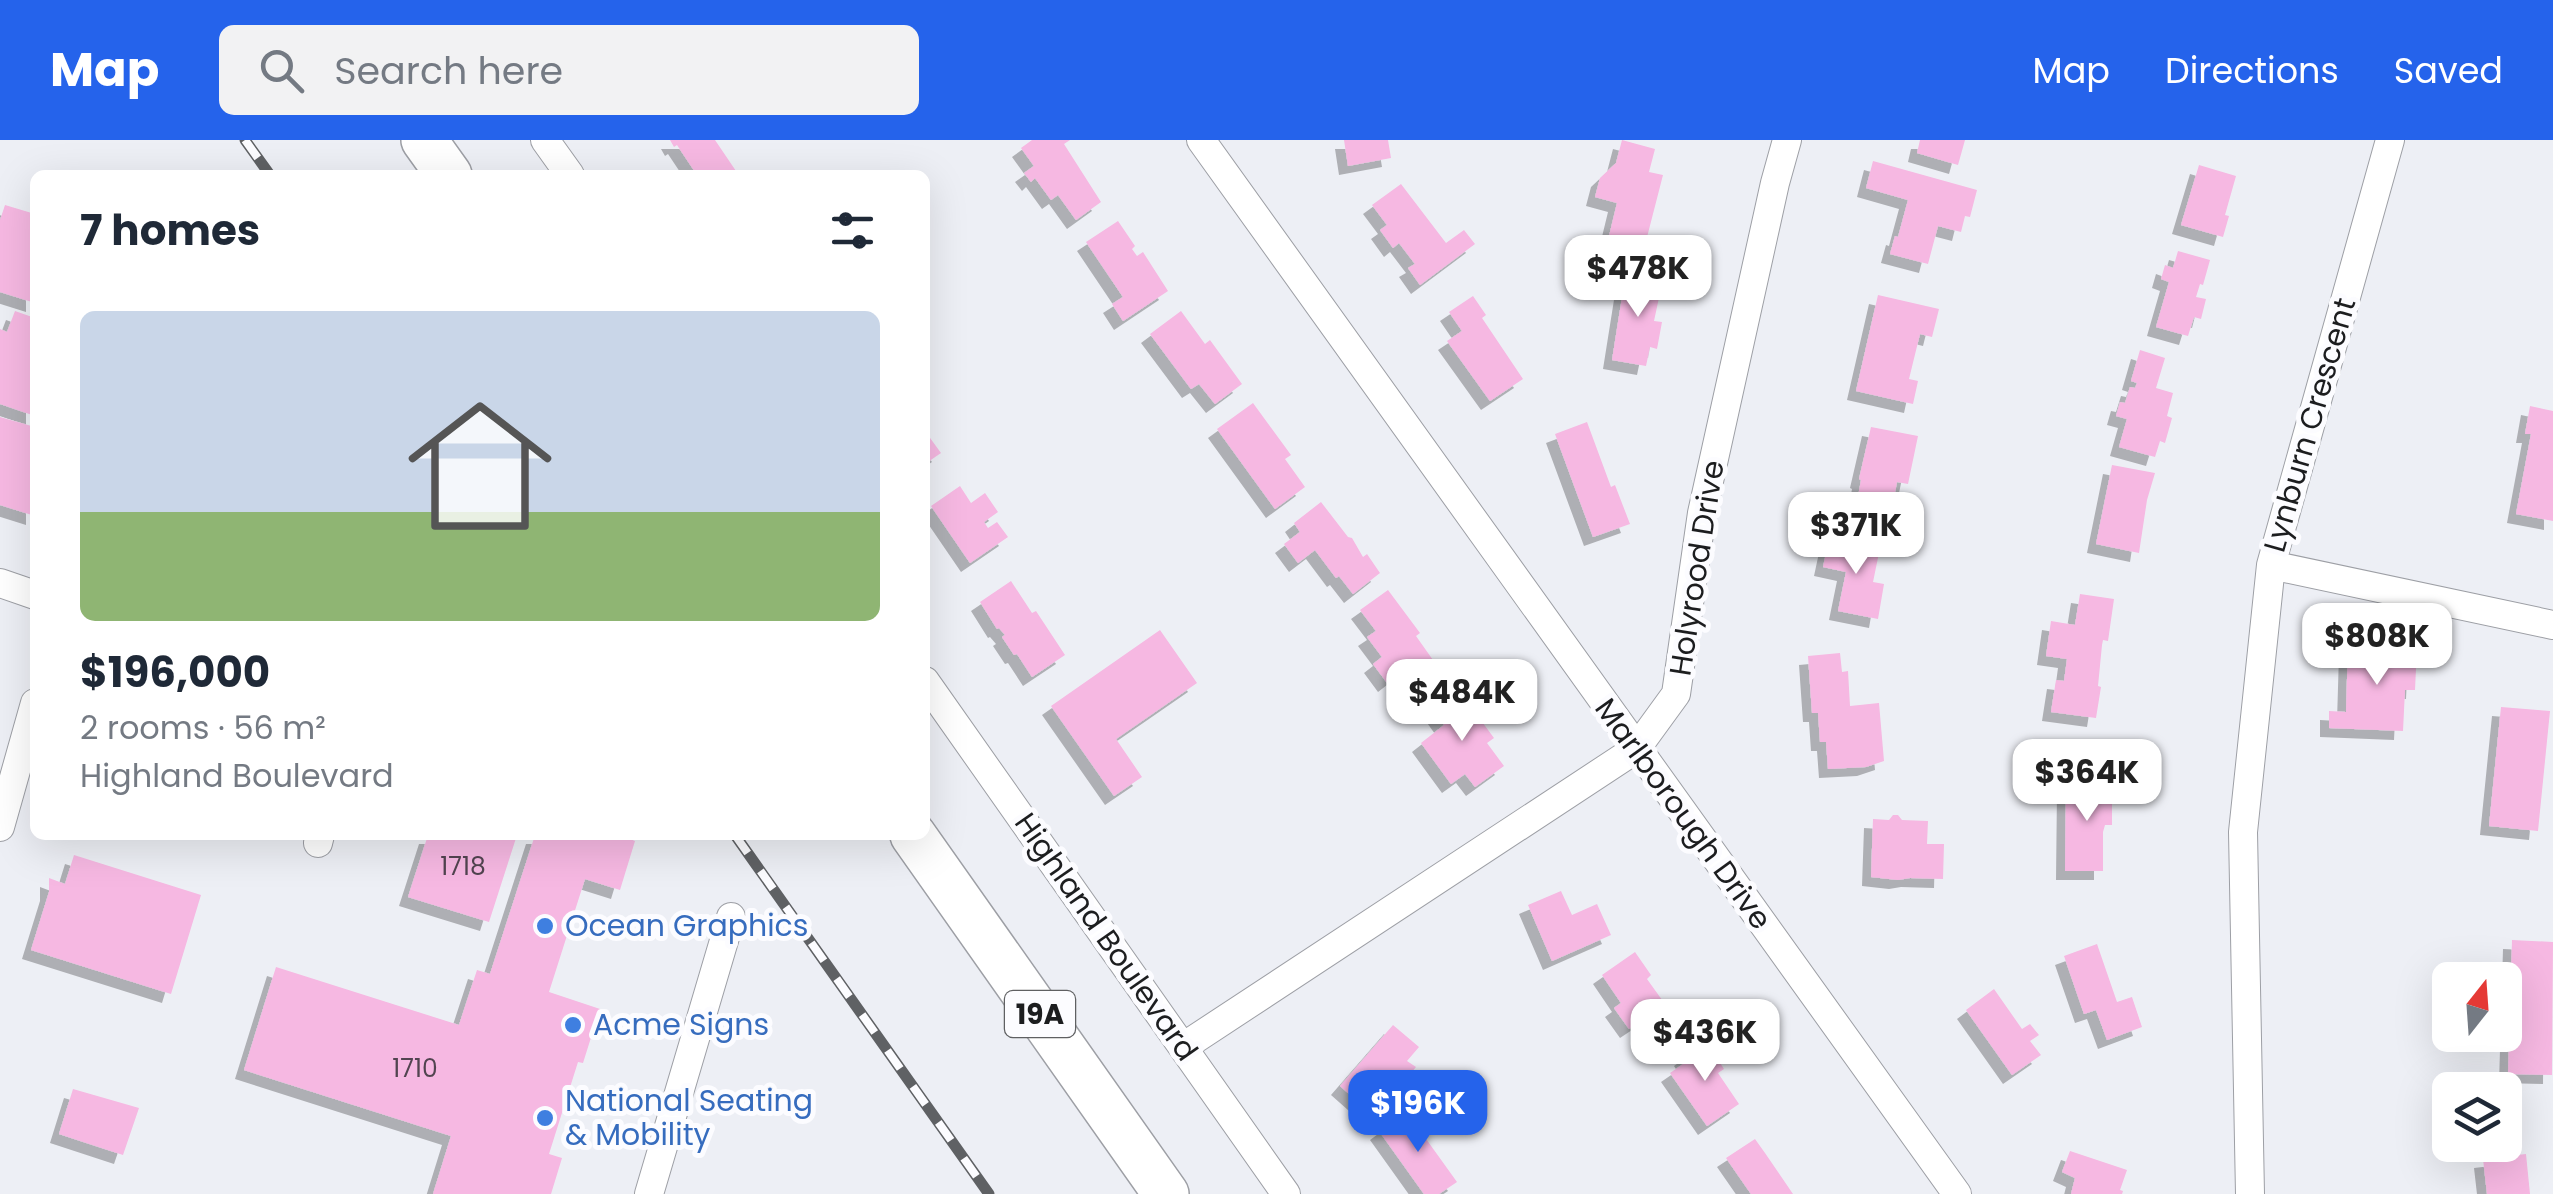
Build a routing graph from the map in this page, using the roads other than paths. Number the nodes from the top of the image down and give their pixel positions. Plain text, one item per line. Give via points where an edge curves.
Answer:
1 (424, 140) edge
2 (545, 140) edge
3 (1201, 140) edge
4 (1787, 140) edge
5 (2390, 140) edge
6 (445, 170) edge
7 (566, 170) edge
8 (2271, 565) junction
9 (0, 583) edge
10 (30, 593) edge
11 (2553, 625) edge
12 (930, 687) edge
13 (30, 721) edge
14 (1636, 749) junction
15 (0, 827) edge
16 (917, 840) edge
17 (731, 917) dead end
18 (1182, 1047) junction
19 (649, 1194) edge
20 (1166, 1194) edge
21 (1286, 1194) edge
22 (1957, 1194) edge
23 (2250, 1194) edge

1 - 6 main road
2 - 7 street
3 - 14 street, Marlborough Drive
4 - 14 street, Holyrood Drive via 1702,513 1676,694
5 - 8 street, Lynburn Crescent
8 - 11 street
8 - 23 street, Lynburn Crescent via 2243,832
9 - 10 street
12 - 18 street, Highland Boulevard
13 - 15 street
14 - 18 street, Holyrood Drive
14 - 22 street, Marlborough Drive
16 - 20 main road, 19A
17 - 19 street
18 - 21 street, Highland Boulevard

